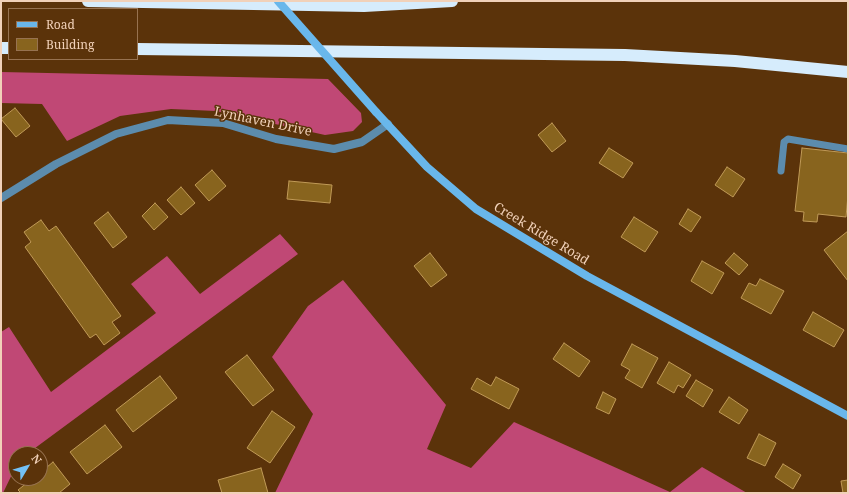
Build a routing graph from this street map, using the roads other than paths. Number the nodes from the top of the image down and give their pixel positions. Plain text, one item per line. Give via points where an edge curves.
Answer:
1 (88, 1) edge
2 (278, 1) edge
3 (452, 1) edge
4 (138, 49) edge
5 (848, 72) edge
6 (388, 124) junction
7 (848, 148) edge
8 (781, 172) dead end
9 (1, 198) edge
10 (848, 416) edge

1 - 3 highway via 364,6
2 - 6 main road, Creek Ridge Road, bridge
4 - 5 highway via 625,55 735,61
6 - 9 street, Lynhaven Drive via 362,142 334,149 276,139 222,123 168,120 116,134 56,164
6 - 10 main road, Creek Ridge Road via 427,167 476,209 587,276
7 - 8 lane via 788,139 784,142

